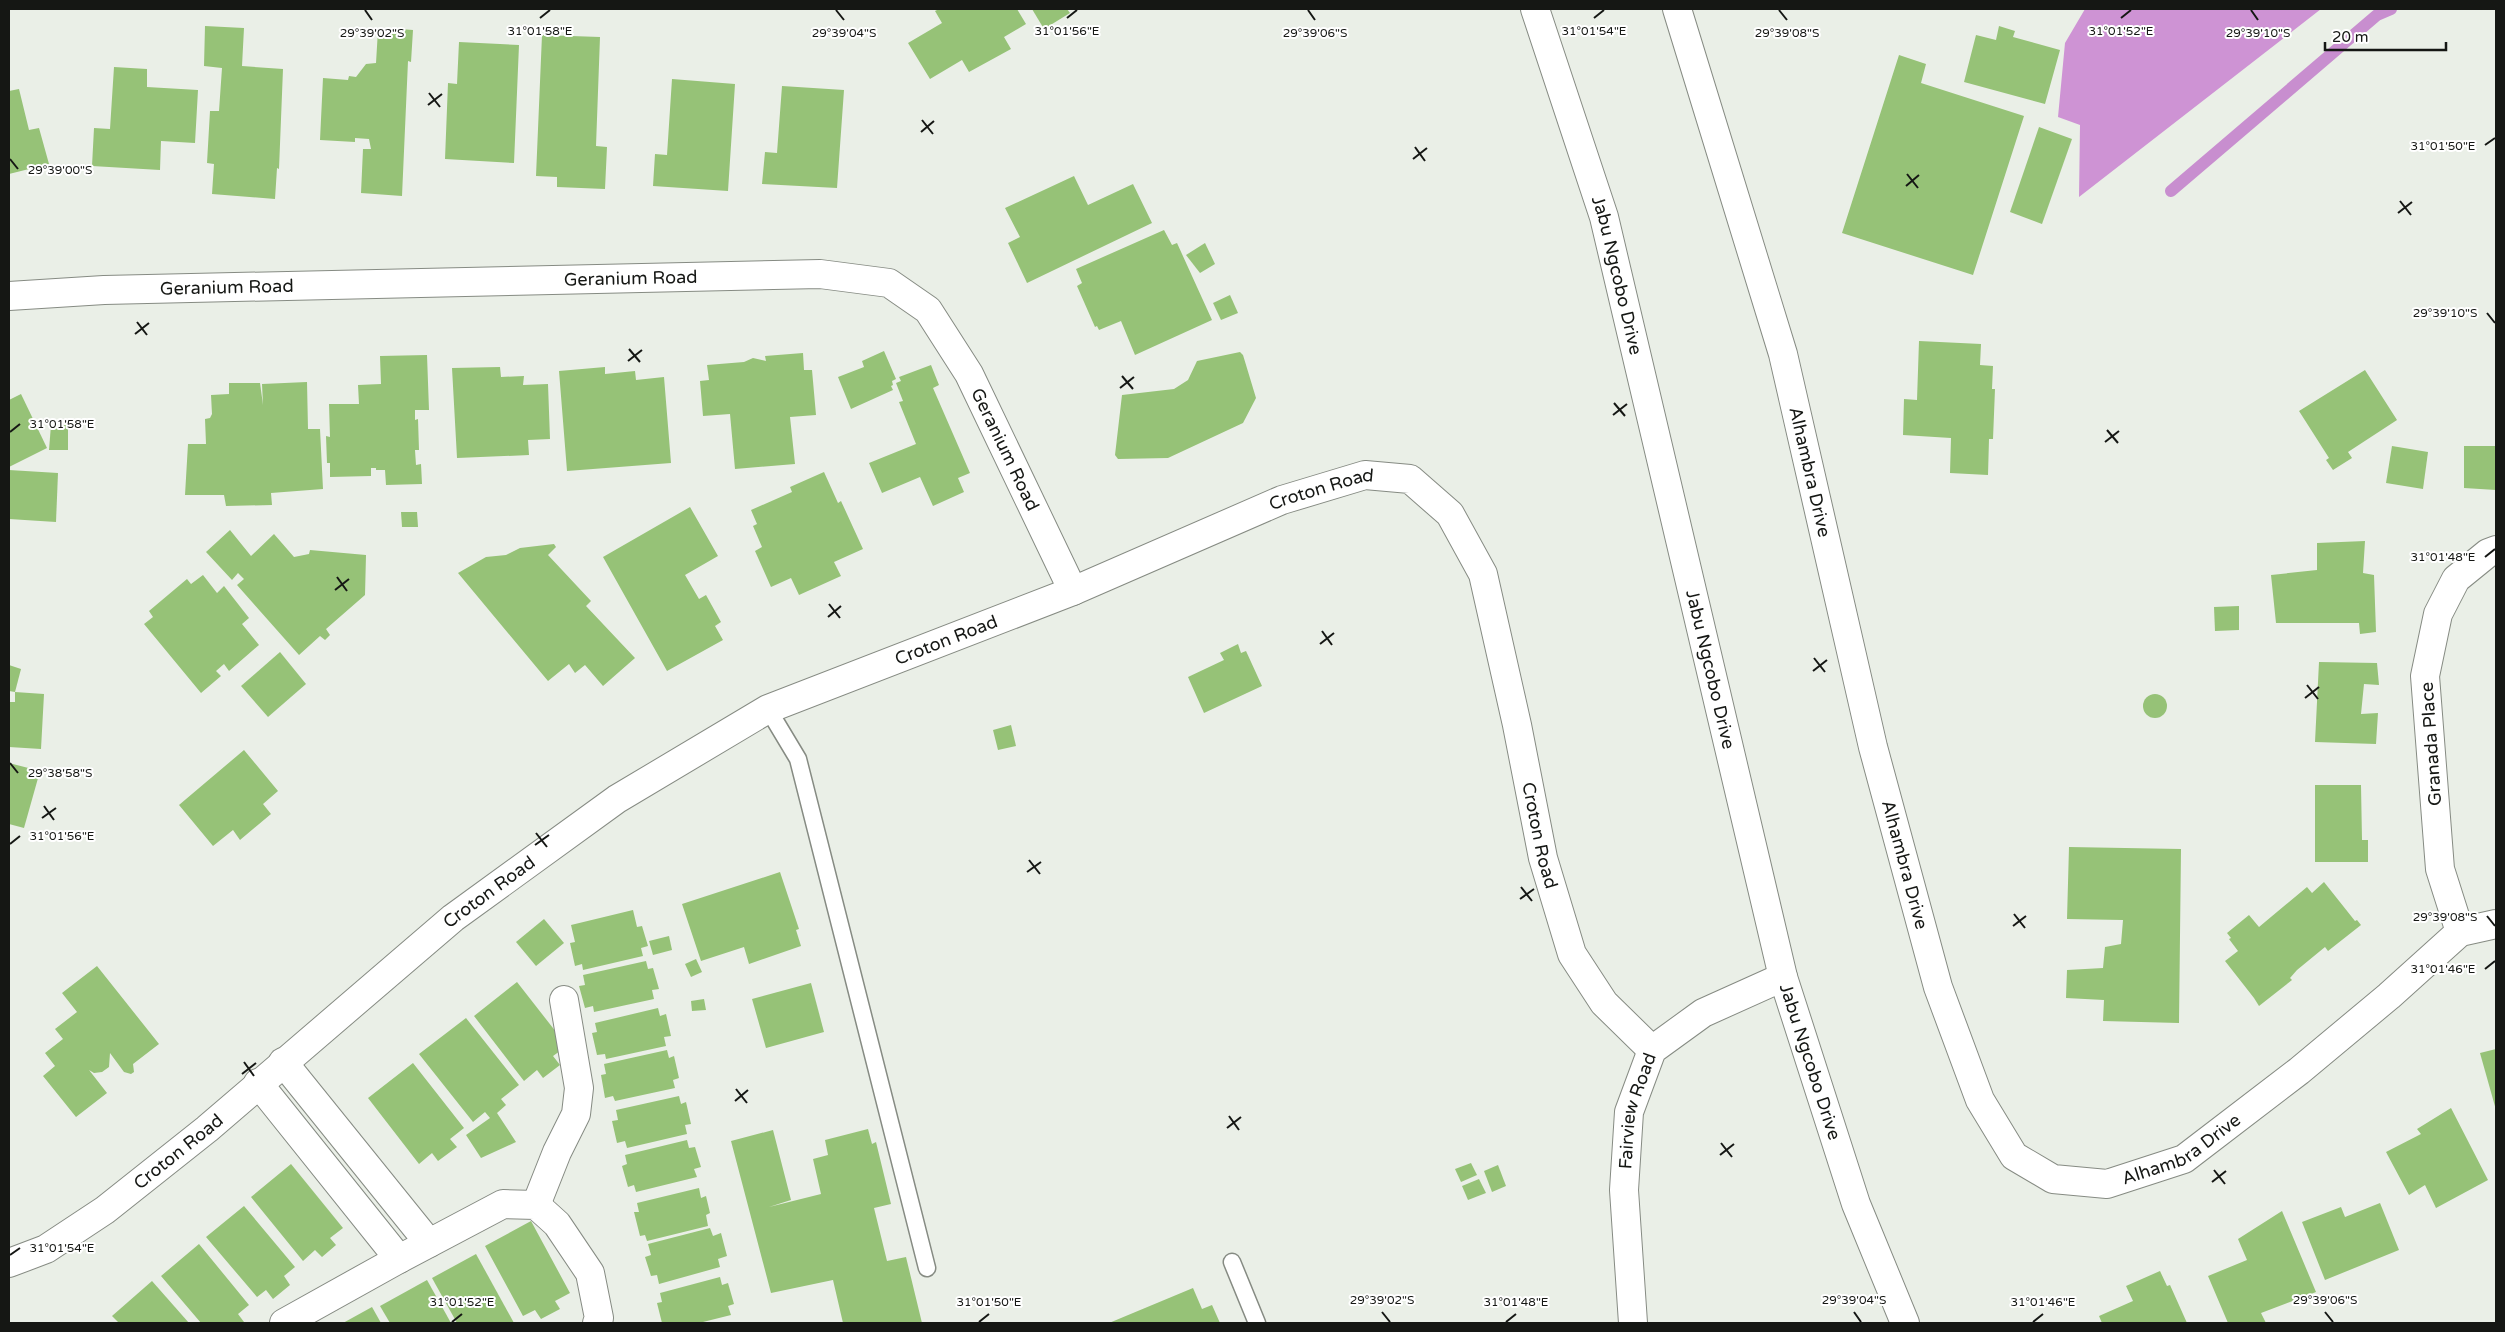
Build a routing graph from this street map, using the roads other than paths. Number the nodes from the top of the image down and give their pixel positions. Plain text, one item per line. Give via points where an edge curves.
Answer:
1 (1535, 9) edge
2 (1677, 9) edge
3 (9, 296) edge
4 (2496, 550) edge
5 (1073, 591) junction
6 (768, 709) junction
7 (2496, 924) edge
8 (2460, 932) junction
9 (1783, 977) junction
10 (564, 1000) dead end
11 (1652, 1050) junction
12 (283, 1062) junction
13 (258, 1083) junction
14 (536, 1205) junction
15 (429, 1243) junction
16 (399, 1259) junction
17 (1232, 1262) dead end
18 (9, 1263) edge
19 (927, 1268) dead end
20 (284, 1323) edge
21 (597, 1323) edge
22 (1257, 1323) edge
23 (1634, 1323) edge
24 (1905, 1323) edge

1 - 9 street, Jabu Ngcobo Drive via 1604,217
2 - 8 street, Alhambra Drive via 1783,354 1873,747 1938,987 1980,1100 2014,1156 2053,1179 2107,1184 2184,1159 2389,996
3 - 5 street, Geranium Road via 104,290 820,274 889,282 928,310 969,374
4 - 8 street, Granada Place via 2456,579 2438,614 2426,676 2440,869
5 - 6 street, Croton Road
5 - 11 street, Croton Road via 1282,500 1365,475 1410,479 1450,514 1483,574 1518,725 1543,858 1572,954 1604,1003
6 - 12 street, Croton Road via 602,810 454,918
6 - 19 lane via 798,759
7 - 8 street, Alhambra Drive
9 - 11 street, Fairview Road via 1703,1013
9 - 24 street, Jabu Ngcobo Drive via 1856,1204
10 - 14 street via 579,1088 576,1114
11 - 23 street, Fairview Road via 1629,1112 1624,1190
12 - 13 street, Croton Road
12 - 15 street
13 - 16 street
13 - 18 street, Croton Road via 207,1129 105,1210 46,1249
14 - 15 street via 503,1204
14 - 21 street via 557,1224 590,1273
15 - 16 street
16 - 20 street
17 - 22 lane

